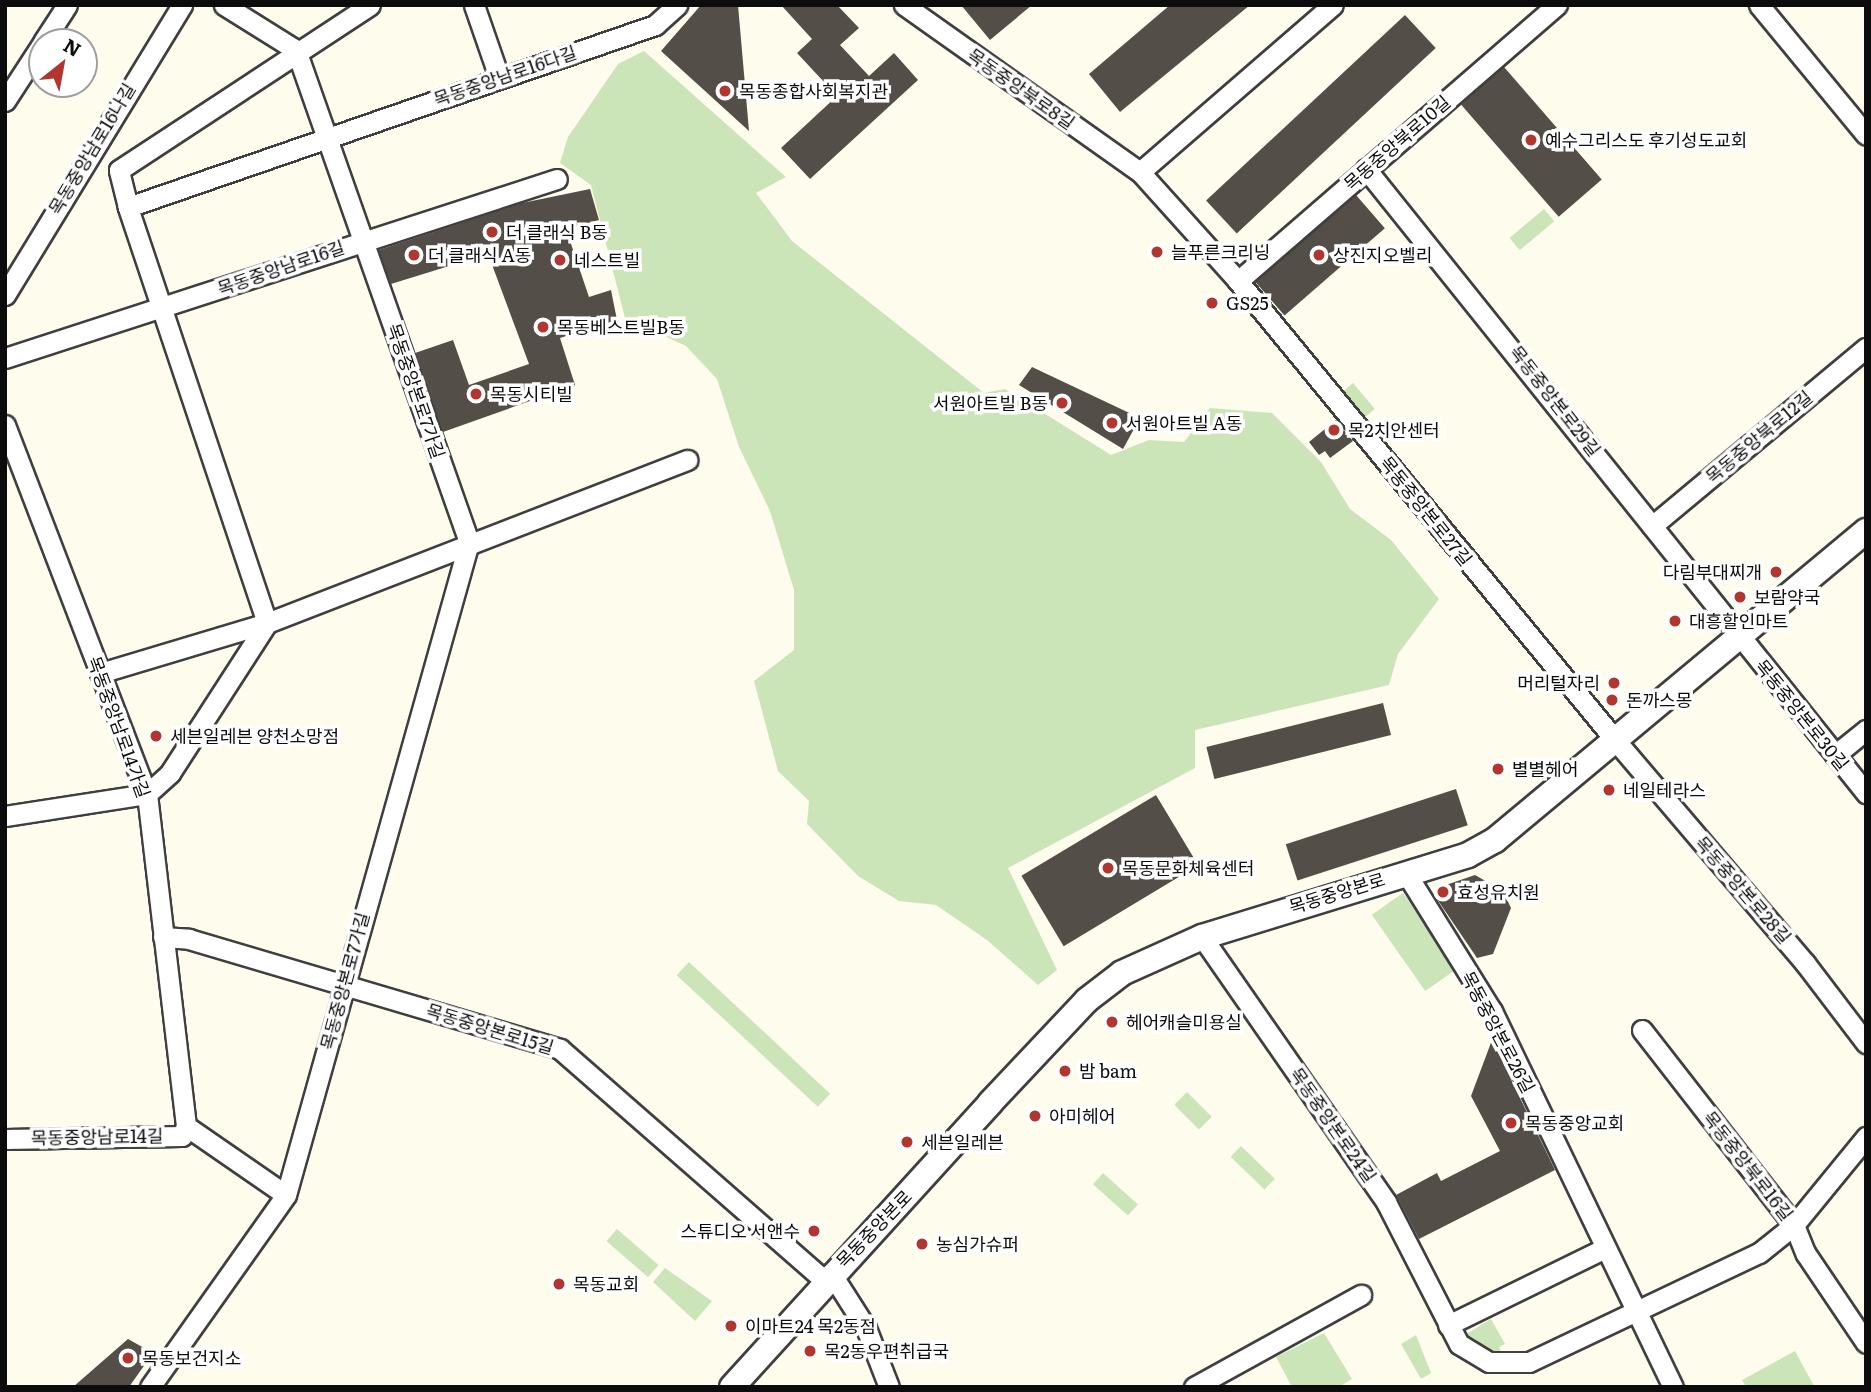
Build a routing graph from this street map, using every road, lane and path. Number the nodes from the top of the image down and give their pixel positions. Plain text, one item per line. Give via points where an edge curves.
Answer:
1 (67, 5) edge
2 (182, 5) edge
3 (224, 5) edge
4 (370, 5) edge
5 (474, 5) edge
6 (677, 5) edge
7 (904, 5) edge
8 (1333, 5) edge
9 (1557, 5) edge
10 (1759, 5) edge
11 (52, 28) edge
12 (296, 50) junction
13 (28, 66) edge
14 (499, 77) junction
15 (5, 100) edge
16 (1866, 135) edge
17 (327, 140) junction
18 (1366, 169) junction
19 (1140, 172) junction
20 (557, 179) dead end
21 (128, 207) junction
22 (363, 240) junction
23 (1238, 281) junction
24 (5, 295) edge
25 (166, 308) junction
26 (1866, 348) edge
27 (5, 358) edge
28 (5, 425) edge
29 (687, 460) dead end
30 (1652, 526) junction
31 (1866, 531) edge
32 (469, 542) junction
33 (267, 623) junction
34 (1738, 638) junction
35 (100, 673) junction
36 (1866, 730) edge
37 (1615, 741) junction
38 (1835, 755) junction
39 (1866, 793) edge
40 (147, 794) junction
41 (5, 816) edge
42 (1406, 873) junction
43 (163, 937) junction
44 (1202, 937) junction
45 (344, 986) junction
46 (1642, 1030) dead end
47 (1866, 1043) edge
48 (186, 1126) junction
49 (1866, 1137) edge
50 (5, 1139) edge
51 (286, 1195) junction
52 (1794, 1225) junction
53 (1605, 1248) junction
54 (828, 1277) junction
55 (1361, 1294) dead end
56 (1635, 1311) junction
57 (1448, 1325) junction
58 (1866, 1343) edge
59 (150, 1387) edge
60 (732, 1387) edge
61 (889, 1387) edge
62 (1194, 1387) edge
63 (1673, 1387) edge

1 - 11 street
2 - 24 street, 목동중앙남로16나길
3 - 12 street
4 - 12 street
5 - 14 street
6 - 14 street, 목동중앙남로16다길 via 656,25
7 - 19 street, 목동중앙북로8길
8 - 19 street
9 - 18 street, 목동중앙북로10길
10 - 16 street
12 - 17 street
12 - 21 street via 119,170
13 - 15 street
14 - 17 street, 목동중앙남로16다길
17 - 21 street, 목동중앙남로16다길
17 - 22 street
18 - 23 street, 목동중앙북로10길
18 - 30 street, 목동중앙본로29길
19 - 23 street, 목동중앙북로8길
20 - 22 street, 목동중앙남로16길
21 - 25 street
22 - 25 street, 목동중앙남로16길
22 - 32 street, 목동중앙본로7가길
23 - 37 street, 목동중앙본로27길
25 - 27 street, 목동중앙남로16길
25 - 33 street
26 - 30 street, 목동중앙북로12길
28 - 35 street, 목동중앙남로14가길
29 - 32 street
30 - 34 street, 목동중앙본로29길
31 - 34 street, 목동중앙본로
32 - 33 street
32 - 45 street, 목동중앙본로7가길
33 - 35 street
33 - 40 street via 170,773
34 - 37 street, 목동중앙본로
34 - 38 street, 목동중앙본로30길
35 - 40 street, 목동중앙남로14가길
36 - 38 street
37 - 42 street, 목동중앙본로 via 1495,840 1468,855
37 - 47 street, 목동중앙본로28길 via 1805,963
38 - 39 street, 목동중앙본로30길
40 - 41 street
40 - 43 street, 목동중앙남로14가길
42 - 44 street, 목동중앙본로
42 - 53 street, 목동중앙본로26길 via 1492,1012
43 - 45 street, 목동중앙본로15길 via 188,939
43 - 48 street, 목동중앙남로14가길
44 - 54 street, 목동중앙본로 via 1140,961 1087,1000
44 - 57 street, 목동중앙본로24길 via 1377,1188
45 - 51 street, 목동중앙본로7가길
45 - 54 street, 목동중앙본로15길 via 560,1049
46 - 52 street, 목동중앙북로16길
48 - 50 street, 목동중앙남로14길 via 182,1136
48 - 51 street, 목동중앙남로14길
49 - 52 street
51 - 59 street, 목동중앙본로7가길
52 - 56 street via 1759,1253
52 - 58 street, 목동중앙북로16길 via 1806,1254
53 - 56 street, 목동중앙본로26길
53 - 57 street
54 - 60 street, 목동중앙본로
54 - 61 street, 목동중앙본로 via 866,1328
55 - 62 street
56 - 57 street, 목동중앙본로24길 via 1529,1362 1489,1362 1458,1344
56 - 63 street, 목동중앙본로26길

